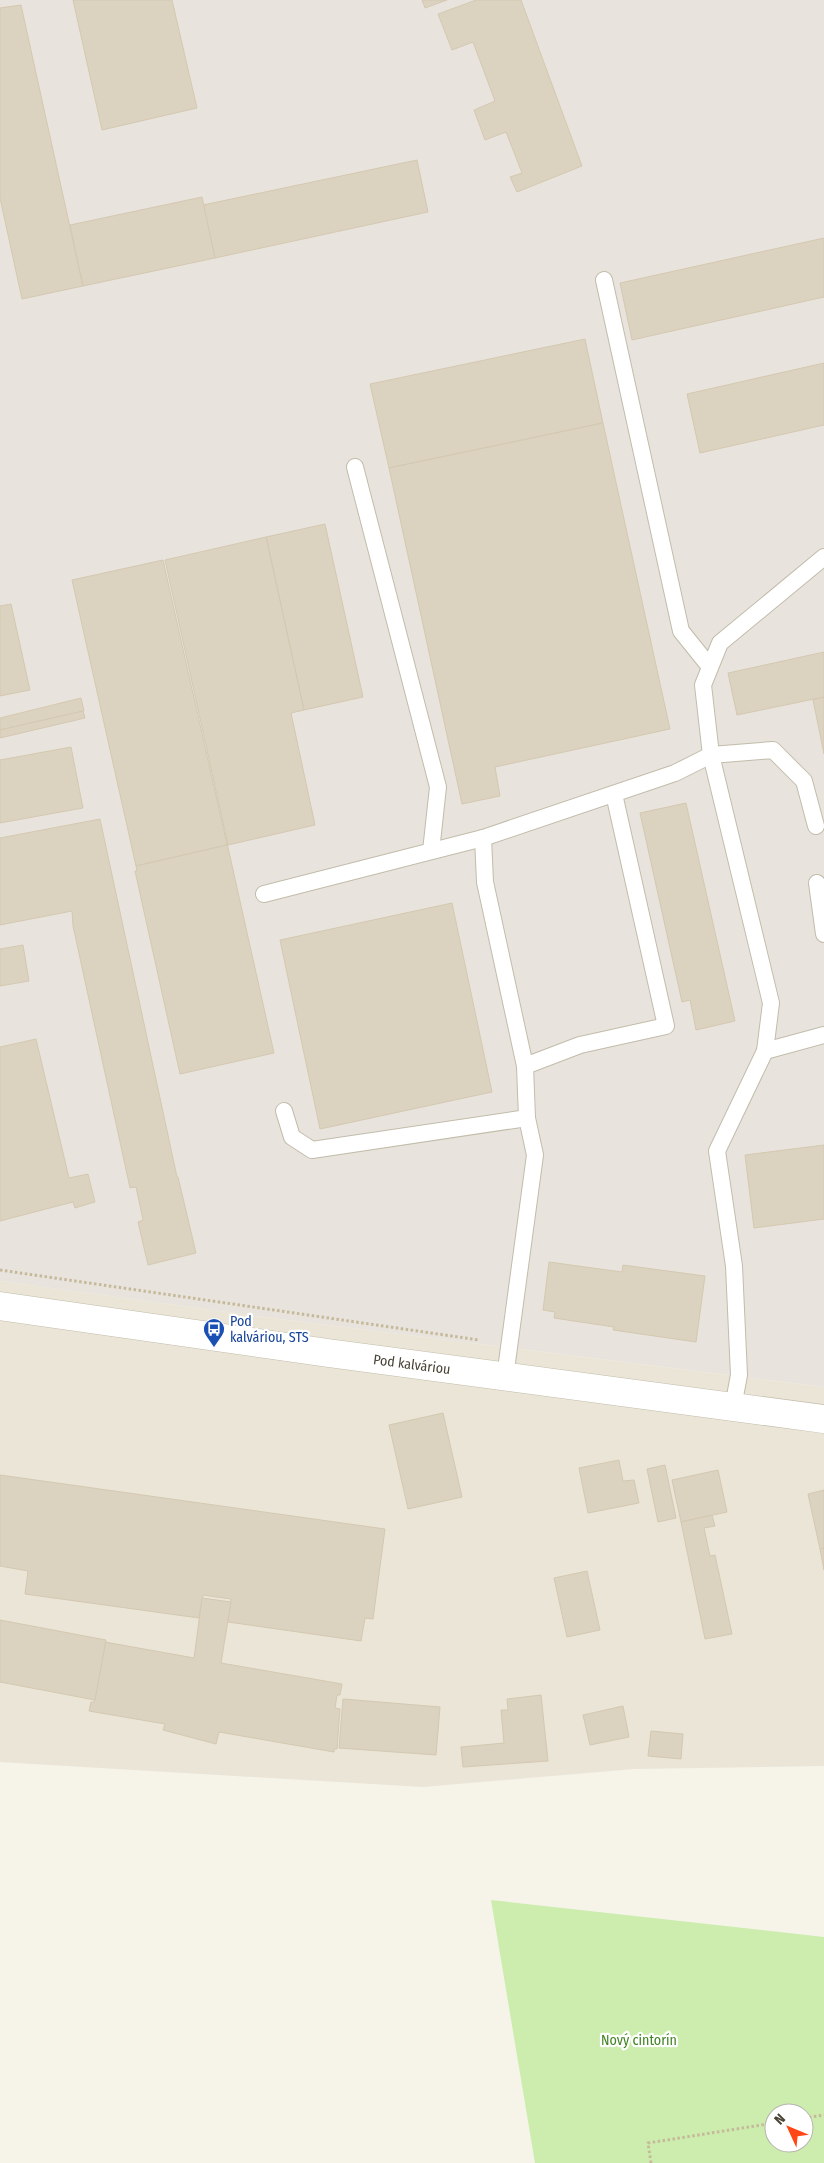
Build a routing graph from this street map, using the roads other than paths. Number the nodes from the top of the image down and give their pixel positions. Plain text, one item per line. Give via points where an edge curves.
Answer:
1 (604, 280) dead end
2 (355, 467) dead end
3 (824, 557) edge
4 (710, 667) junction
5 (711, 755) junction
6 (614, 794) junction
7 (816, 826) dead end
8 (483, 838) junction
9 (431, 851) junction
10 (816, 883) dead end
11 (264, 894) dead end
12 (824, 934) edge
13 (824, 1035) edge
14 (765, 1051) junction
15 (525, 1066) junction
16 (284, 1111) dead end
17 (527, 1118) junction
18 (0, 1306) edge
19 (504, 1377) junction
20 (733, 1407) junction
21 (824, 1419) edge

1 - 4 lane via 681,631
2 - 9 lane via 438,787
3 - 4 lane via 720,643
4 - 5 lane via 704,685
5 - 6 lane via 675,773
5 - 7 lane via 773,750 804,781
5 - 14 lane via 771,1003
6 - 8 lane
6 - 15 lane via 666,1026 580,1045
8 - 9 lane
8 - 15 lane via 485,882
9 - 11 lane
10 - 12 lane
13 - 14 lane
14 - 20 lane via 717,1151 734,1266 739,1375
15 - 17 lane
16 - 17 lane via 292,1138 312,1150
17 - 19 lane via 535,1155
18 - 19 street, Pod kalváriou
19 - 20 street, Pod kalváriou
20 - 21 street, Pod kalváriou

